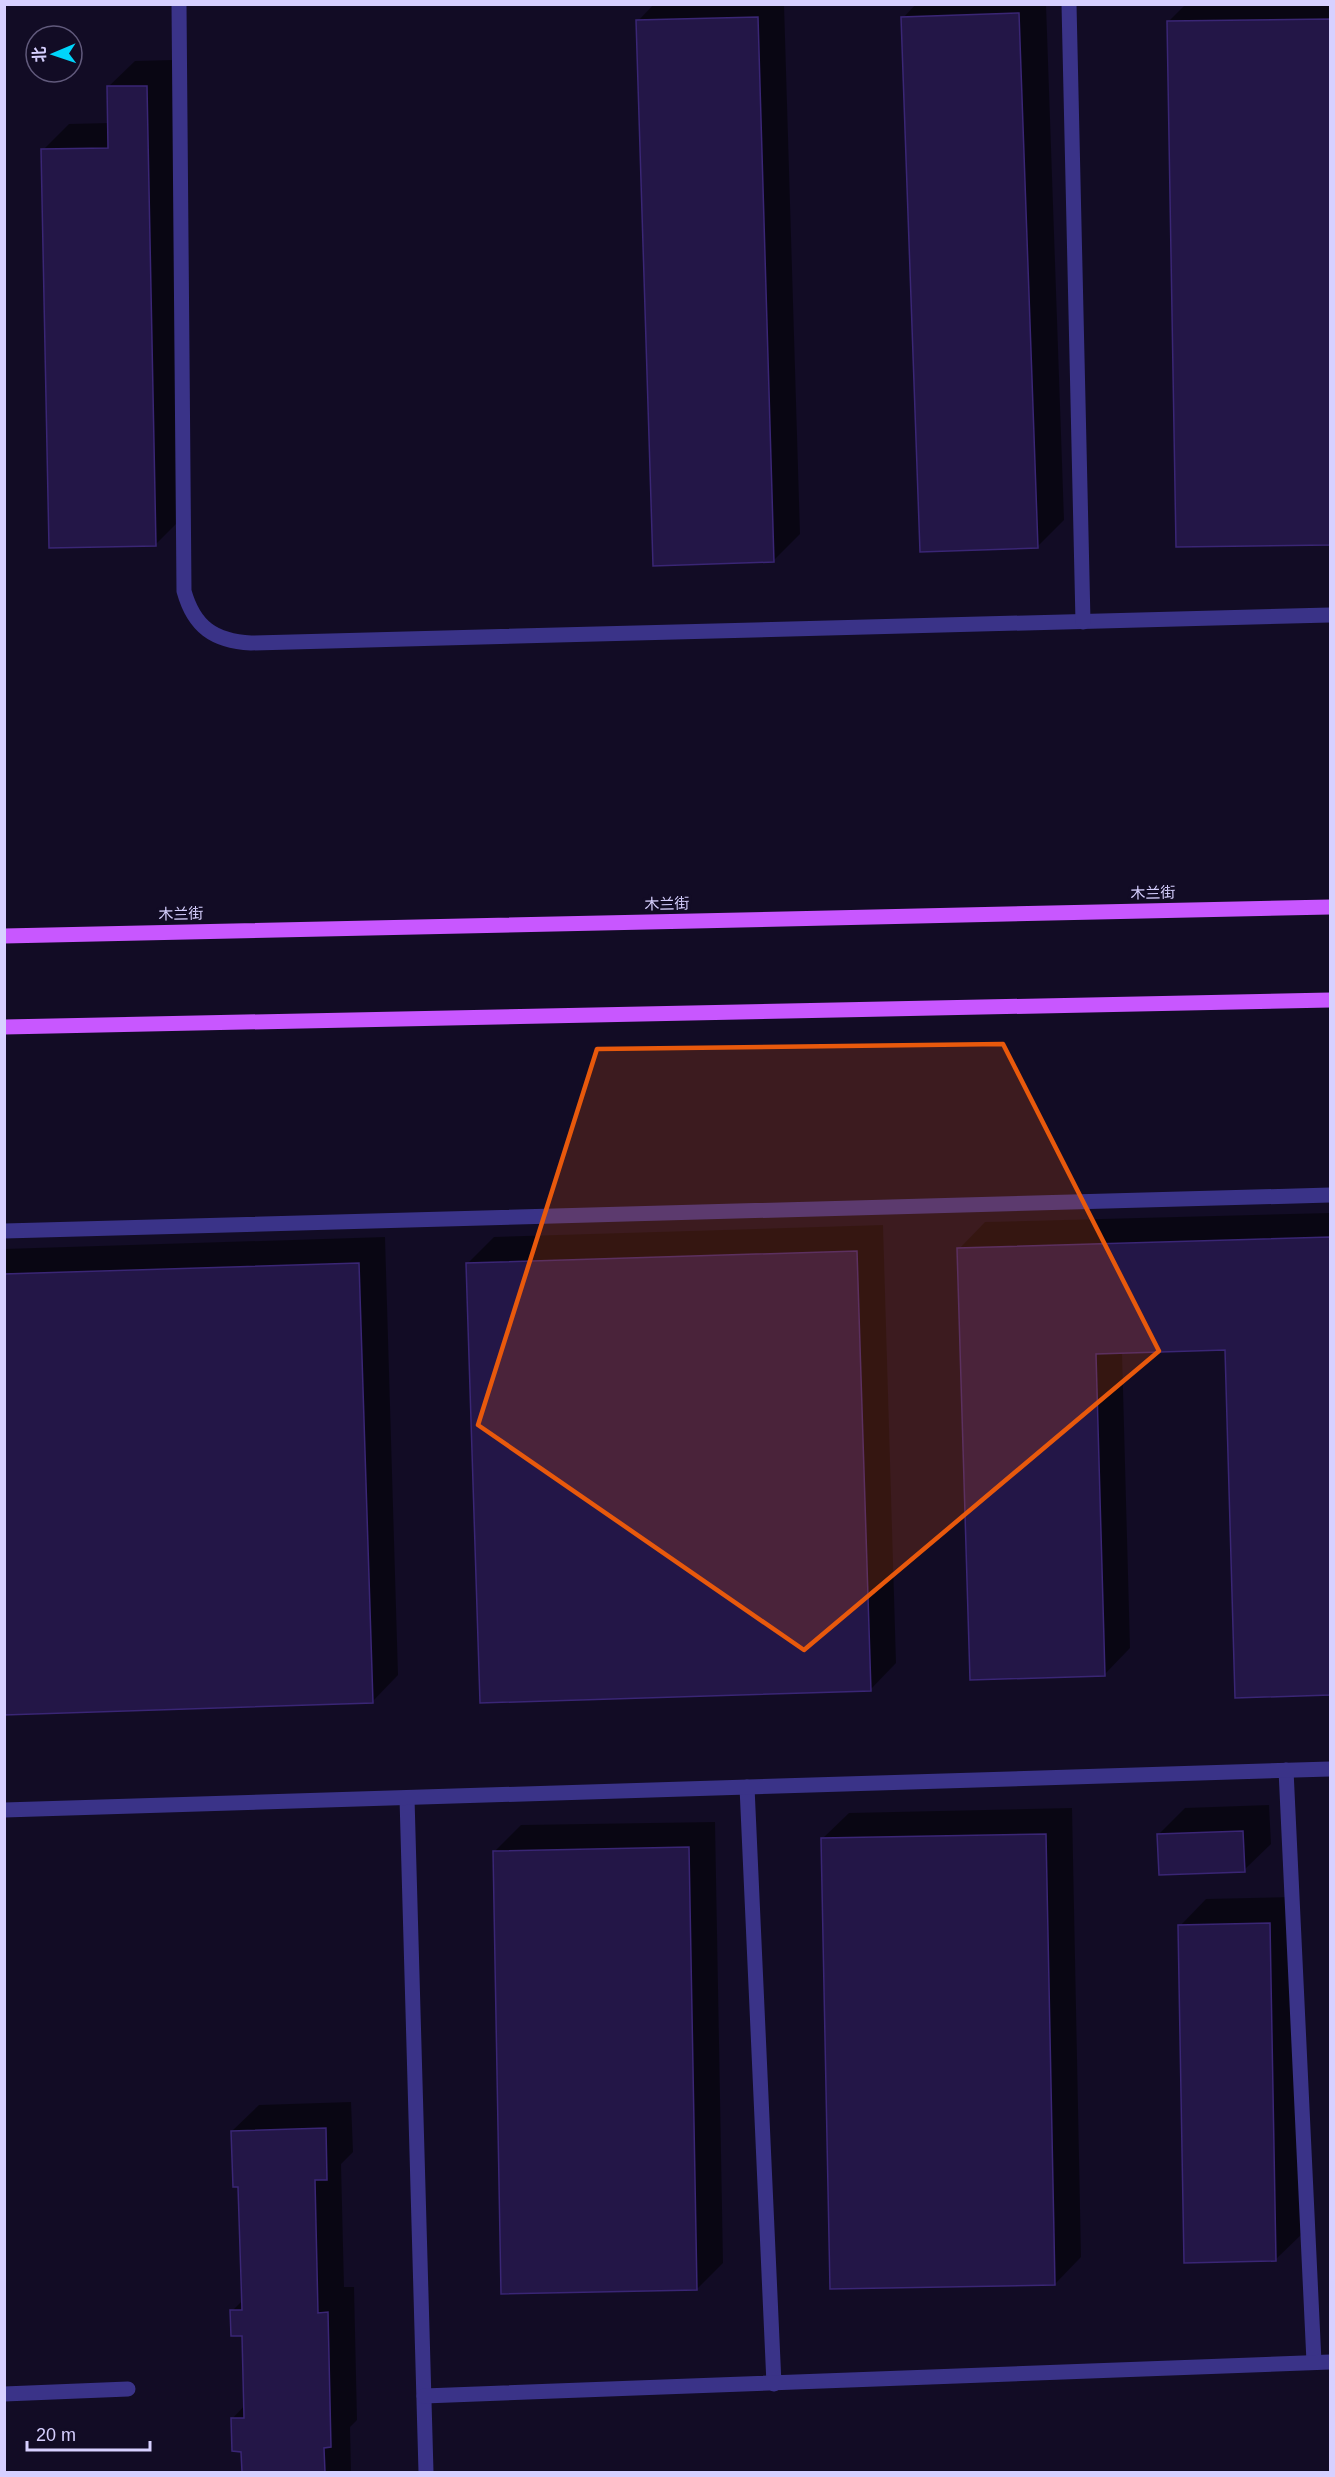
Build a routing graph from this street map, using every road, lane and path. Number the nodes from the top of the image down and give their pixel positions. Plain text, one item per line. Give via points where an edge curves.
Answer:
1 (179, 4) edge
2 (1069, 4) edge
3 (1330, 615) edge
4 (1083, 622) junction
5 (1330, 907) edge
6 (4, 936) edge
7 (1330, 1000) edge
8 (4, 1027) edge
9 (1330, 1195) edge
10 (4, 1232) edge
11 (1330, 1769) edge
12 (1286, 1770) junction
13 (747, 1787) junction
14 (407, 1798) junction
15 (4, 1810) edge
16 (1314, 2362) junction
17 (1330, 2362) edge
18 (774, 2384) junction
19 (128, 2389) dead end
20 (4, 2394) edge
21 (424, 2396) junction
22 (426, 2472) edge

1 - 4 lane via 184,591 200,624 217,636 252,643
2 - 4 lane
3 - 4 lane
5 - 6 main road, 木兰街
7 - 8 main road
9 - 10 lane
11 - 12 lane
12 - 13 lane
12 - 16 lane
13 - 14 lane
13 - 18 lane
14 - 15 lane
14 - 21 lane
16 - 17 lane
16 - 18 lane
18 - 21 lane
19 - 20 lane
21 - 22 lane

